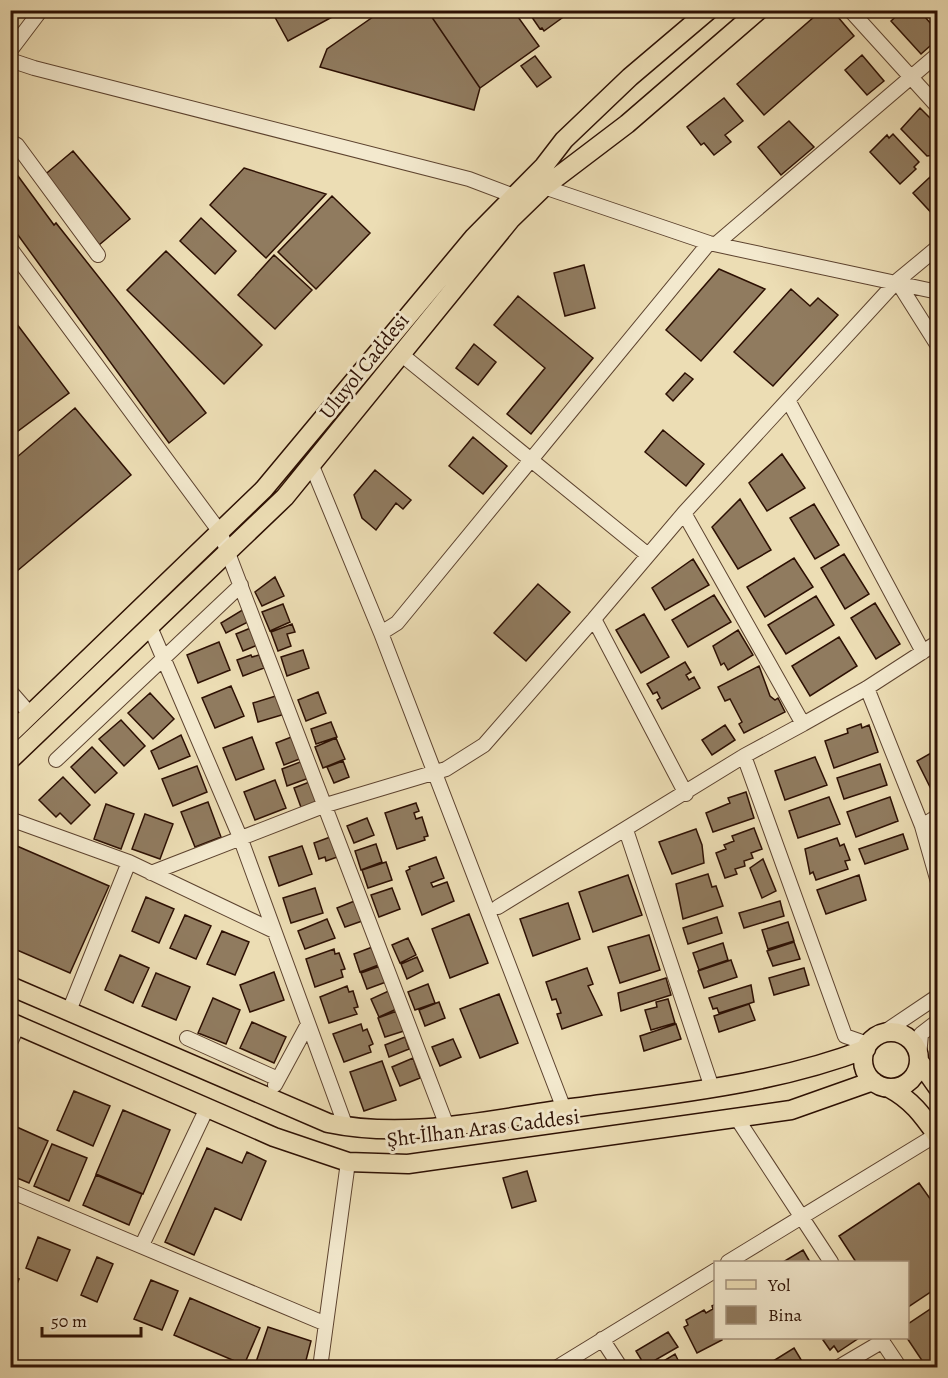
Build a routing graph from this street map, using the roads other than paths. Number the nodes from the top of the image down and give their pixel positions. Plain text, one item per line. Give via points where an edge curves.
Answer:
1 (41, 10) edge
2 (709, 10) edge
3 (759, 10) edge
4 (850, 10) edge
5 (10, 51) edge
6 (938, 54) edge
7 (10, 60) edge
8 (910, 76) junction
9 (938, 107) edge
10 (10, 141) edge
11 (544, 188) junction
12 (514, 196) junction
13 (712, 244) junction
14 (938, 247) edge
15 (10, 248) edge
16 (98, 255) dead end
17 (897, 281) junction
18 (938, 292) edge
19 (938, 346) edge
20 (402, 355) junction
21 (788, 400) junction
22 (530, 459) junction
23 (312, 466) junction
24 (684, 513) junction
25 (220, 532) junction
26 (229, 552) junction
27 (648, 555) junction
28 (241, 585) junction
29 (594, 619) junction
30 (150, 627) junction
31 (381, 633) junction
32 (938, 642) edge
33 (923, 652) junction
34 (165, 657) junction
35 (867, 688) junction
36 (10, 691) edge
37 (31, 715) junction
38 (803, 724) junction
39 (10, 734) edge
40 (744, 756) junction
41 (10, 760) edge
42 (56, 760) dead end
43 (435, 772) junction
44 (686, 794) junction
45 (326, 805) junction
46 (938, 816) edge
47 (10, 819) edge
48 (922, 826) junction
49 (626, 830) junction
50 (240, 837) junction
51 (129, 862) junction
52 (151, 873) junction
53 (938, 882) edge
54 (498, 907) dead end
55 (274, 931) junction
56 (10, 986) edge
57 (938, 996) edge
58 (69, 1011) junction
59 (938, 1021) edge
60 (14, 1024) edge
61 (308, 1024) junction
62 (188, 1038) dead end
63 (10, 1043) edge
64 (871, 1043) junction
65 (919, 1059) junction
66 (278, 1079) junction
67 (881, 1084) junction
68 (712, 1088) junction
69 (938, 1088) edge
70 (269, 1098) junction
71 (207, 1108) junction
72 (564, 1109) junction
73 (736, 1117) junction
74 (447, 1126) junction
75 (346, 1127) junction
76 (937, 1136) edge
77 (348, 1162) junction
78 (10, 1191) edge
79 (802, 1218) junction
80 (142, 1245) junction
81 (731, 1261) edge
82 (830, 1261) edge
83 (714, 1271) edge
84 (326, 1324) junction
85 (602, 1339) junction
86 (881, 1339) edge
87 (320, 1368) edge
88 (556, 1368) edge
89 (621, 1368) edge
90 (837, 1368) edge
91 (900, 1368) edge

1 - 5 street
2 - 12 main road, Uluyol Caddesi via 630,77 564,140
3 - 11 main road, Uluyol Caddesi via 627,124
4 - 8 street
6 - 8 street
7 - 12 street via 469,179
8 - 9 street
8 - 13 street
10 - 16 street via 17,145
11 - 12 street
11 - 13 street
11 - 20 main road, Uluyol Caddesi via 511,219
12 - 25 main road, Uluyol Caddesi via 474,237 264,489
13 - 17 street
13 - 22 street
14 - 17 street
15 - 25 street
17 - 18 street
17 - 19 street
17 - 21 street
20 - 22 street
20 - 23 main road, Uluyol Caddesi
21 - 24 street
21 - 33 street
22 - 27 street
22 - 31 street via 397,623
23 - 26 main road, Uluyol Caddesi
23 - 31 street
24 - 27 street
24 - 38 street
25 - 26 street
25 - 37 main road, Uluyol Caddesi
26 - 28 street
26 - 30 main road, Uluyol Caddesi
27 - 29 street
28 - 34 street
28 - 45 street
29 - 43 street via 484,745
29 - 44 street
30 - 34 street
30 - 41 main road, Uluyol Caddesi
31 - 43 street
32 - 33 street
33 - 35 street
34 - 42 street
34 - 50 street
35 - 38 street
35 - 48 street
36 - 37 street
37 - 39 main road, Uluyol Caddesi
38 - 40 street
40 - 44 street
40 - 64 street via 845,1036
43 - 45 street
43 - 72 street
44 - 49 street
45 - 50 street
45 - 74 street
46 - 48 street
47 - 51 street
48 - 53 street
49 - 54 street
49 - 68 street
50 - 52 street
50 - 55 street
51 - 52 street
51 - 58 street
52 - 55 street
55 - 61 street
56 - 58 main road, Şht İlhan Aras Caddesi
57 - 64 street
58 - 70 main road, Şht İlhan Aras Caddesi
59 - 65 street via 921,1034
60 - 63 street
60 - 71 main road, Şht İlhan Aras Caddesi
61 - 66 street
61 - 75 street
62 - 66 street
64 - 65 main road via 895,1032 909,1038
64 - 67 main road via 864,1063
64 - 68 main road, Şht İlhan Aras Caddesi via 830,1063
65 - 67 main road via 911,1079 897,1087
65 - 69 main road
66 - 70 street
67 - 73 main road, Şht İlhan Aras Caddesi via 791,1110
67 - 76 main road via 906,1097
68 - 72 main road, Şht İlhan Aras Caddesi
70 - 75 main road, Şht İlhan Aras Caddesi
71 - 77 main road, Şht İlhan Aras Caddesi via 274,1137
71 - 80 street
72 - 74 main road, Şht İlhan Aras Caddesi
73 - 77 main road, Şht İlhan Aras Caddesi via 408,1164
73 - 79 street
74 - 75 main road, Şht İlhan Aras Caddesi via 380,1131
76 - 79 street
77 - 84 street
78 - 80 street
79 - 81 street
79 - 82 street
80 - 84 street
83 - 85 street
84 - 87 street
85 - 88 street
85 - 89 street
86 - 90 street
86 - 91 street

